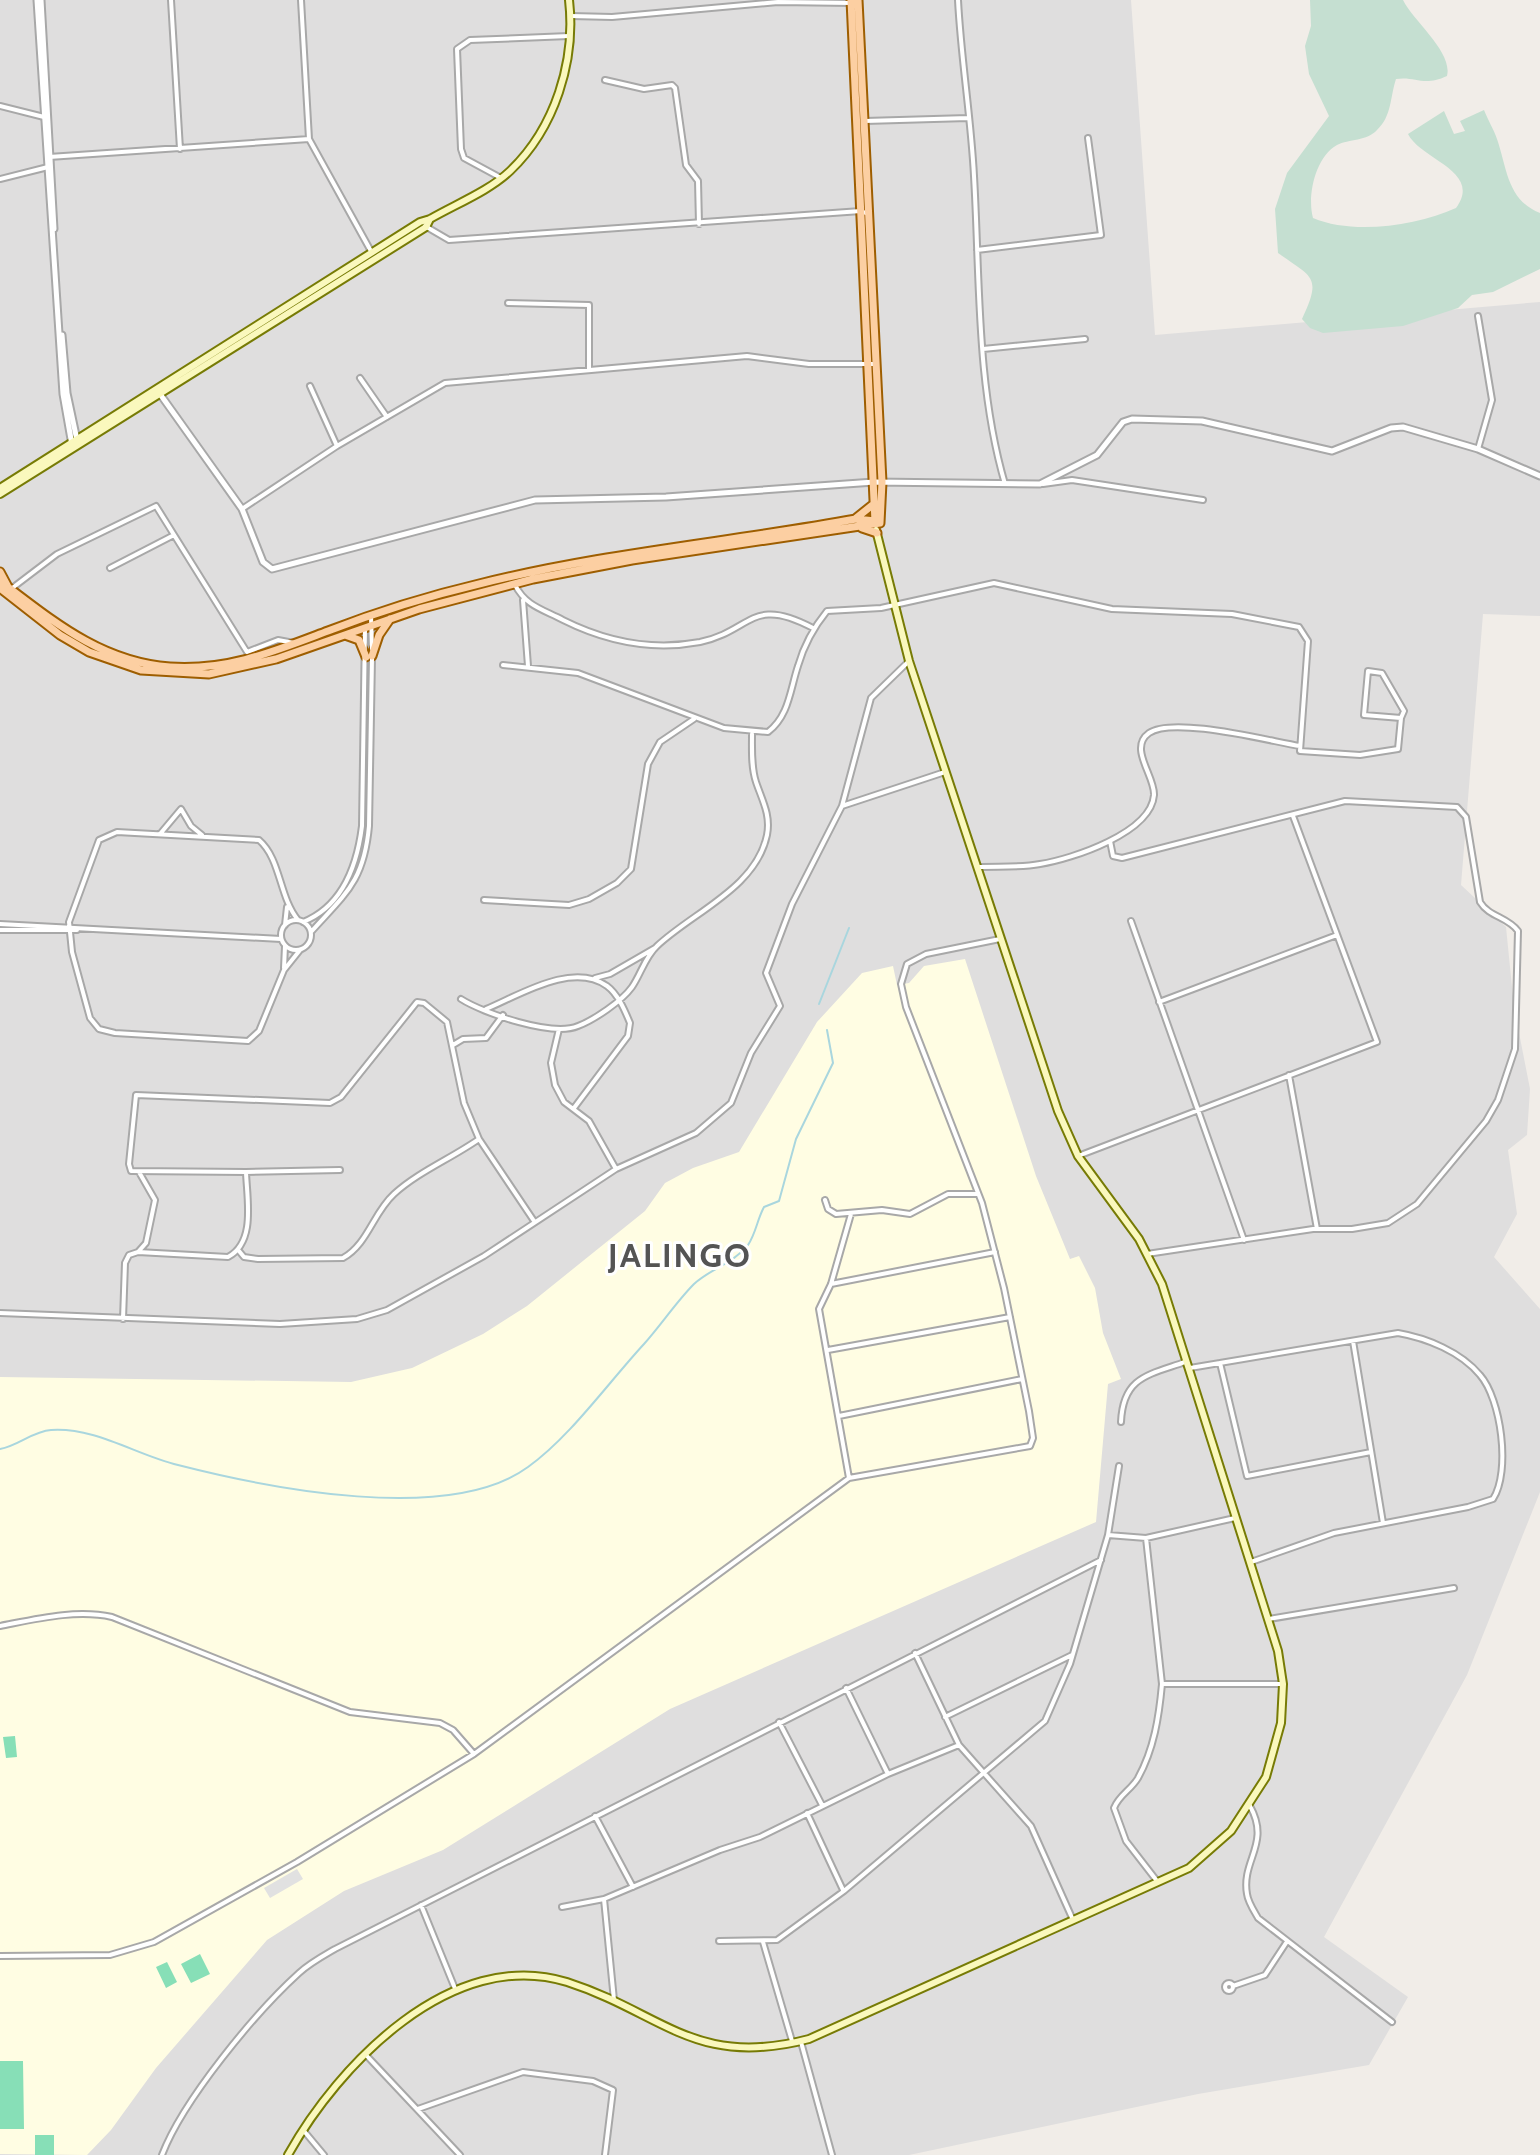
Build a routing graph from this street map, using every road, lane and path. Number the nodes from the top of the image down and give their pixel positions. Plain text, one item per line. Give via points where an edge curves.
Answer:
1 (39, 0) edge
2 (171, 0) edge
3 (301, 0) edge
4 (569, 0) edge
5 (958, 0) edge
6 (854, 1) edge
7 (571, 16) junction
8 (571, 36) junction
9 (605, 80) dead end
10 (0, 106) edge
11 (45, 117) junction
12 (968, 118) junction
13 (865, 121) junction
14 (1088, 138) dead end
15 (309, 139) junction
16 (180, 149) junction
17 (48, 157) junction
18 (49, 167) junction
19 (501, 178) junction
20 (0, 179) edge
21 (864, 213) junction
22 (423, 224) junction
23 (699, 224) junction
24 (977, 250) junction
25 (372, 253) junction
26 (508, 303) dead end
27 (1478, 316) dead end
28 (1085, 339) dead end
29 (983, 349) junction
30 (873, 364) junction
31 (589, 370) junction
32 (360, 378) dead end
33 (310, 386) dead end
34 (160, 394) junction
35 (387, 417) junction
36 (75, 443) junction
37 (337, 446) junction
38 (1478, 449) junction
39 (1540, 476) edge
40 (878, 482) junction
41 (1005, 484) junction
42 (1040, 484) junction
43 (0, 491) edge
44 (1203, 500) dead end
45 (875, 503) junction
46 (242, 509) junction
47 (878, 522) junction
48 (855, 523) junction
49 (174, 535) junction
50 (878, 535) junction
51 (110, 568) dead end
52 (0, 572) edge
53 (0, 581) edge
54 (514, 583) junction
55 (6, 588) edge
56 (0, 597) edge
57 (523, 600) junction
58 (16, 603) junction
59 (893, 605) junction
60 (392, 618) junction
61 (368, 621) junction
62 (813, 628) junction
63 (343, 634) junction
64 (298, 644) junction
65 (369, 657) junction
66 (909, 661) junction
67 (503, 665) dead end
68 (528, 667) junction
69 (1401, 718) junction
70 (694, 719) junction
71 (752, 733) junction
72 (1300, 746) junction
73 (945, 772) junction
74 (842, 806) junction
75 (1293, 816) junction
76 (160, 834) junction
77 (204, 836) junction
78 (1110, 841) junction
79 (978, 867) junction
80 (484, 900) dead end
81 (287, 907) junction
82 (301, 921) junction
83 (1131, 921) dead end
84 (285, 925) junction
85 (0, 927) edge
86 (69, 930) junction
87 (311, 932) junction
88 (1337, 934) junction
89 (281, 939) junction
90 (1001, 939) junction
91 (285, 946) junction
92 (656, 947) junction
93 (300, 950) junction
94 (284, 970) junction
95 (593, 979) junction
96 (461, 999) dead end
97 (618, 999) junction
98 (1159, 1002) junction
99 (486, 1009) junction
100 (503, 1015) junction
101 (559, 1029) junction
102 (453, 1045) junction
103 (1289, 1075) junction
104 (574, 1108) junction
105 (1198, 1110) junction
106 (479, 1139) junction
107 (1078, 1156) junction
108 (616, 1169) junction
109 (340, 1170) dead end
110 (139, 1172) junction
111 (246, 1172) junction
112 (978, 1194) junction
113 (825, 1200) dead end
114 (851, 1214) junction
115 (535, 1222) junction
116 (1317, 1229) junction
117 (1244, 1240) junction
118 (239, 1251) junction
119 (138, 1252) junction
120 (995, 1252) junction
121 (1147, 1254) junction
122 (831, 1284) junction
123 (0, 1313) edge
124 (1010, 1317) junction
125 (123, 1319) junction
126 (1353, 1341) junction
127 (828, 1350) junction
128 (1220, 1363) junction
129 (1188, 1364) junction
130 (1022, 1379) junction
131 (839, 1416) junction
132 (1121, 1422) dead end
133 (1371, 1452) junction
134 (1119, 1466) dead end
135 (849, 1478) junction
136 (1237, 1517) junction
137 (1383, 1523) junction
138 (1108, 1535) junction
139 (1146, 1538) junction
140 (1101, 1560) junction
141 (1251, 1562) junction
142 (1454, 1588) dead end
143 (1269, 1619) junction
144 (0, 1626) edge
145 (915, 1653) junction
146 (1072, 1655) junction
147 (1162, 1684) junction
148 (1283, 1684) junction
149 (846, 1688) junction
150 (945, 1717) junction
151 (779, 1722) junction
152 (959, 1745) junction
153 (474, 1754) junction
154 (985, 1771) junction
155 (888, 1774) junction
156 (822, 1805) junction
157 (1250, 1806) junction
158 (807, 1813) junction
159 (595, 1816) junction
160 (1159, 1884) junction
161 (633, 1887) junction
162 (844, 1891) junction
163 (604, 1899) junction
164 (421, 1905) junction
165 (562, 1907) dead end
166 (1074, 1923) junction
167 (719, 1941) dead end
168 (763, 1942) junction
169 (1286, 1943) junction
170 (0, 1956) edge
171 (1233, 1986) dead end
172 (456, 1991) junction
173 (614, 2003) junction
174 (1392, 2022) dead end
175 (797, 2042) junction
176 (364, 2054) junction
177 (418, 2109) junction
178 (302, 2130) junction
179 (162, 2155) edge
180 (288, 2155) edge
181 (324, 2155) edge
182 (460, 2155) edge
183 (605, 2155) edge
184 (832, 2155) edge

1 - 11 street
2 - 16 street
3 - 15 street
4 - 7 main road
5 - 12 street
6 - 7 street
6 - 13 main road
6 - 21 main road
7 - 8 main road
8 - 19 main road via 557,100 529,148
8 - 19 street via 470,40 457,49 464,158
9 - 23 street via 644,89 675,88 686,165 698,181
10 - 11 street
11 - 17 street
12 - 13 street
12 - 24 street
13 - 21 main road
14 - 24 street via 1101,235
15 - 16 street
15 - 25 street
16 - 17 street
17 - 18 street
18 - 20 street
18 - 36 street via 63,394
19 - 22 main road
21 - 23 street
21 - 30 main road
22 - 23 street via 449,240
22 - 25 main road
22 - 34 main road
24 - 29 street
25 - 36 main road
26 - 31 street via 589,305
27 - 38 street via 1492,400
28 - 29 street
29 - 41 street
30 - 31 street via 809,364 747,356
30 - 40 main road
31 - 35 street via 445,383
32 - 35 street
33 - 37 street
34 - 36 main road
34 - 46 street
35 - 37 street
36 - 43 main road
37 - 46 street
38 - 39 street
38 - 42 street via 1398,426 1344,448 1323,450 1216,423 1143,418 1123,422 1097,455
40 - 41 street
40 - 45 main road
40 - 46 street via 535,500 272,569 263,562
40 - 47 main road
41 - 42 street
42 - 44 street via 1072,480
45 - 47 main road
45 - 48 main road
47 - 48 main road
47 - 50 main road
48 - 50 main road
48 - 54 main road
48 - 61 main road via 562,565 431,596
49 - 51 street
49 - 55 street via 156,506 57,554
49 - 64 street via 247,652 278,640
50 - 59 main road
52 - 55 main road
53 - 55 main road
54 - 57 street
54 - 60 main road
55 - 58 main road
55 - 64 main road via 91,646 153,665 224,666
56 - 58 main road
57 - 62 street via 578,627 633,644 702,642 754,615 777,613
57 - 68 street
58 - 63 main road via 89,652 141,670 172,674 240,670
59 - 62 street via 827,611
59 - 66 main road
59 - 72 street via 994,583 1112,609 1232,614 1299,627 1308,641
60 - 61 main road
60 - 65 main road
61 - 63 main road
61 - 64 main road
61 - 65 street
62 - 71 street via 780,723 768,732
63 - 65 main road via 359,640
65 - 82 street via 358,850 340,893 323,913
65 - 87 street via 365,851 344,899
66 - 73 main road
66 - 74 street via 871,698
67 - 68 street
68 - 70 street via 578,673
69 - 69 street via 1364,715 1368,671 1382,673 1404,711
69 - 72 street via 1398,749 1360,755 1300,751
70 - 71 street
70 - 80 street via 660,742 648,764 631,869 617,883 569,905
71 - 92 street via 754,771 766,804 767,834 757,860 739,883
72 - 78 street via 1183,727 1154,730 1141,747 1153,786 1148,813
73 - 74 street
73 - 79 main road
74 - 108 street via 774,950 766,973 780,1006 751,1053 731,1103 696,1133
75 - 78 street via 1122,858 1113,856
75 - 88 street
75 - 116 street via 1363,800 1457,807 1466,817 1480,902 1488,913 1515,926 1519,938 1515,1049 1486,1121 1403,1216 1370,1227
76 - 77 street
76 - 77 street via 181,809
76 - 86 street via 104,836
77 - 81 street via 259,840 269,851
78 - 79 street via 1043,864
79 - 90 main road
81 - 82 street
81 - 84 street
82 - 84 street
82 - 87 street
83 - 98 street
84 - 89 street
85 - 86 street
86 - 89 street
86 - 94 street via 90,1018 99,1029 115,1033 248,1041 259,1031
87 - 93 street via 309,943
88 - 98 street
88 - 103 street via 1377,1042
89 - 91 street
90 - 107 main road
90 - 112 street via 926,954 907,964 901,984
91 - 93 street
91 - 94 street
92 - 95 street
92 - 97 street via 631,988
93 - 94 street
95 - 97 street
95 - 99 street via 541,985
96 - 99 street
97 - 101 street via 576,1027
97 - 104 street via 630,1023 628,1036
98 - 105 street
99 - 100 street
100 - 101 street
100 - 102 street via 486,1038
101 - 104 street via 551,1063 555,1085
102 - 106 street via 464,1103
102 - 110 street via 447,1022 417,1002 341,1097 330,1103 136,1095 129,1164 131,1171
103 - 105 street
103 - 116 street
104 - 108 street via 599,1137
105 - 107 street
105 - 117 street
106 - 115 street
106 - 118 street via 397,1192 354,1251 343,1258 258,1259
107 - 121 main road
108 - 115 street
109 - 111 street
110 - 111 street
110 - 119 street via 155,1200 146,1243
111 - 118 street via 245,1241
112 - 114 street via 948,1194 910,1214
112 - 120 street
113 - 114 street via 836,1214
114 - 122 street
115 - 125 street via 425,1291 357,1319 280,1324
116 - 117 street
117 - 121 street
118 - 119 street via 228,1257
119 - 125 street via 125,1263
120 - 122 street
120 - 124 street
121 - 129 main road
122 - 127 street via 819,1309
123 - 125 street
124 - 127 street
124 - 130 street
126 - 128 street
126 - 133 street
126 - 137 street via 1398,1333 1416,1336 1471,1366 1483,1378 1503,1435 1502,1476 1493,1499
127 - 131 street
128 - 129 street
128 - 133 street via 1247,1476
129 - 132 street via 1135,1381 1121,1406
129 - 136 main road
130 - 131 street
130 - 135 street via 1030,1446
131 - 135 street
133 - 137 street
134 - 138 street
135 - 153 street
136 - 139 street
136 - 141 main road
137 - 141 street via 1334,1533
138 - 139 street
138 - 140 street
139 - 147 street
140 - 145 street
140 - 146 street
141 - 143 main road
142 - 143 street
143 - 148 main road
144 - 153 street via 51,1616 112,1617 350,1712 440,1723
145 - 149 street
145 - 150 street
146 - 150 street
146 - 154 street via 1045,1721
147 - 148 street
147 - 160 street via 1147,1756 1135,1783 1114,1808 1126,1841
148 - 157 main road via 1277,1747
149 - 151 street
149 - 155 street
150 - 152 street
151 - 156 street
151 - 159 street
152 - 154 street
152 - 155 street
153 - 170 street via 154,1942 110,1955
154 - 162 street
154 - 166 street via 1031,1826
155 - 156 street
156 - 158 street
157 - 160 main road via 1212,1851
157 - 169 street via 1259,1823 1247,1896 1258,1918
158 - 161 street
158 - 162 street
159 - 161 street
159 - 164 street
160 - 166 main road
161 - 163 street
162 - 168 street via 777,1940
163 - 165 street
163 - 173 street
164 - 172 street
164 - 179 street via 301,1971 206,2082
166 - 175 main road
167 - 168 street
168 - 175 street
169 - 171 street via 1265,1975
169 - 174 street
172 - 173 main road via 501,1978 538,1976 567,1982
172 - 176 main road via 408,2019
173 - 175 main road via 701,2042 741,2047
175 - 184 street
176 - 177 street
176 - 178 main road
177 - 182 street
177 - 183 street via 523,2072 593,2081 613,2090
178 - 180 main road
178 - 181 street

